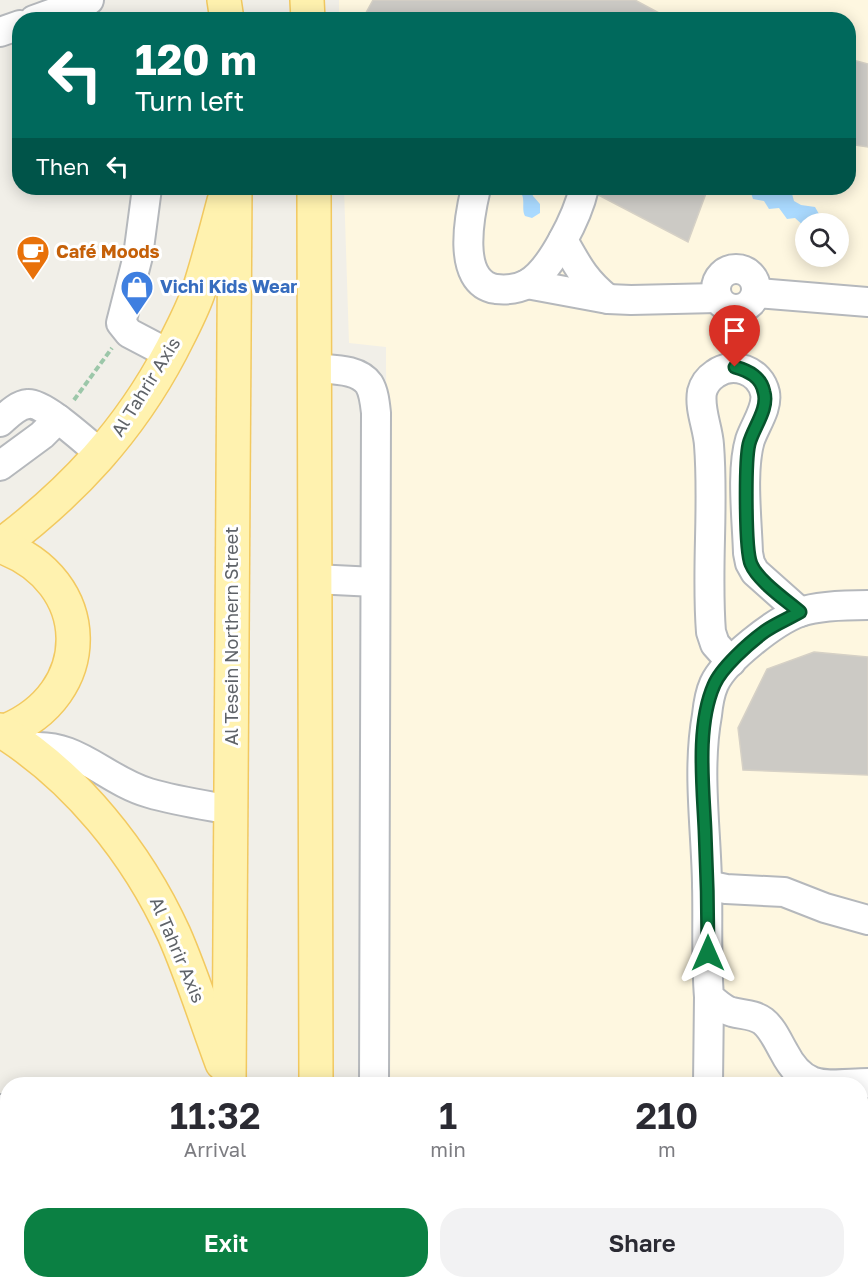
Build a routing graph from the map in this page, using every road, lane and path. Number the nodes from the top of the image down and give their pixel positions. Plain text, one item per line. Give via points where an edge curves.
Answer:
1 (88, 0) edge
2 (56, 12) edge
3 (146, 195) edge
4 (226, 195) edge
5 (235, 195) edge
6 (314, 195) edge
7 (475, 195) edge
8 (582, 195) edge
9 (563, 240) junction
10 (527, 284) junction
11 (608, 299) junction
12 (868, 302) edge
13 (126, 330) junction
14 (169, 354) junction
15 (314, 368) junction
16 (58, 419) junction
17 (0, 422) edge
18 (102, 455) junction
19 (0, 466) edge
20 (0, 546) edge
21 (314, 579) junction
22 (375, 582) junction
23 (868, 605) edge
24 (800, 612) junction
25 (731, 662) junction
26 (10, 737) edge
27 (231, 810) junction
28 (707, 885) junction
29 (868, 920) edge
30 (709, 997) junction
31 (228, 1077) edge
32 (230, 1077) edge
33 (316, 1077) edge
34 (374, 1077) edge
35 (708, 1077) edge
36 (795, 1077) edge

1 - 2 street
3 - 13 street via 138,256 121,317
4 - 14 main road, Al Tahrir Axis via 197,295
5 - 27 main road, Al Tesein Northern Street
6 - 15 main road
7 - 10 street via 467,246 479,280 490,288 509,290
8 - 9 street
9 - 10 street
9 - 11 street via 579,270
10 - 11 street
11 - 12 street via 717,298 716,285 722,273 734,268 751,275 757,293
13 - 14 street
13 - 16 path
14 - 18 main road, Al Tahrir Axis via 140,404
15 - 21 main road
15 - 22 street via 360,376 373,397
16 - 17 street via 41,406 28,404
16 - 18 street
16 - 19 street
18 - 20 main road, Al Tahrir Axis via 59,498
20 - 26 main road via 24,556 46,573 66,603 73,638 72,656 59,689 48,704
21 - 22 street
21 - 33 main road
22 - 34 street
23 - 24 street
24 - 25 street via 764,632
24 - 25 street via 755,572 748,553 748,446 764,408 765,393 759,380 748,371 735,367 721,370 709,378 702,390 702,405 710,453 711,632 715,644
25 - 28 street via 714,683 704,730
26 - 27 street via 65,750 149,793
26 - 31 main road, Al Tahrir Axis via 86,802 146,882 174,935
27 - 32 main road, Al Tesein Northern Street
28 - 29 street via 784,892
28 - 30 street
30 - 35 street
30 - 36 street via 723,1008 751,1015 768,1025

